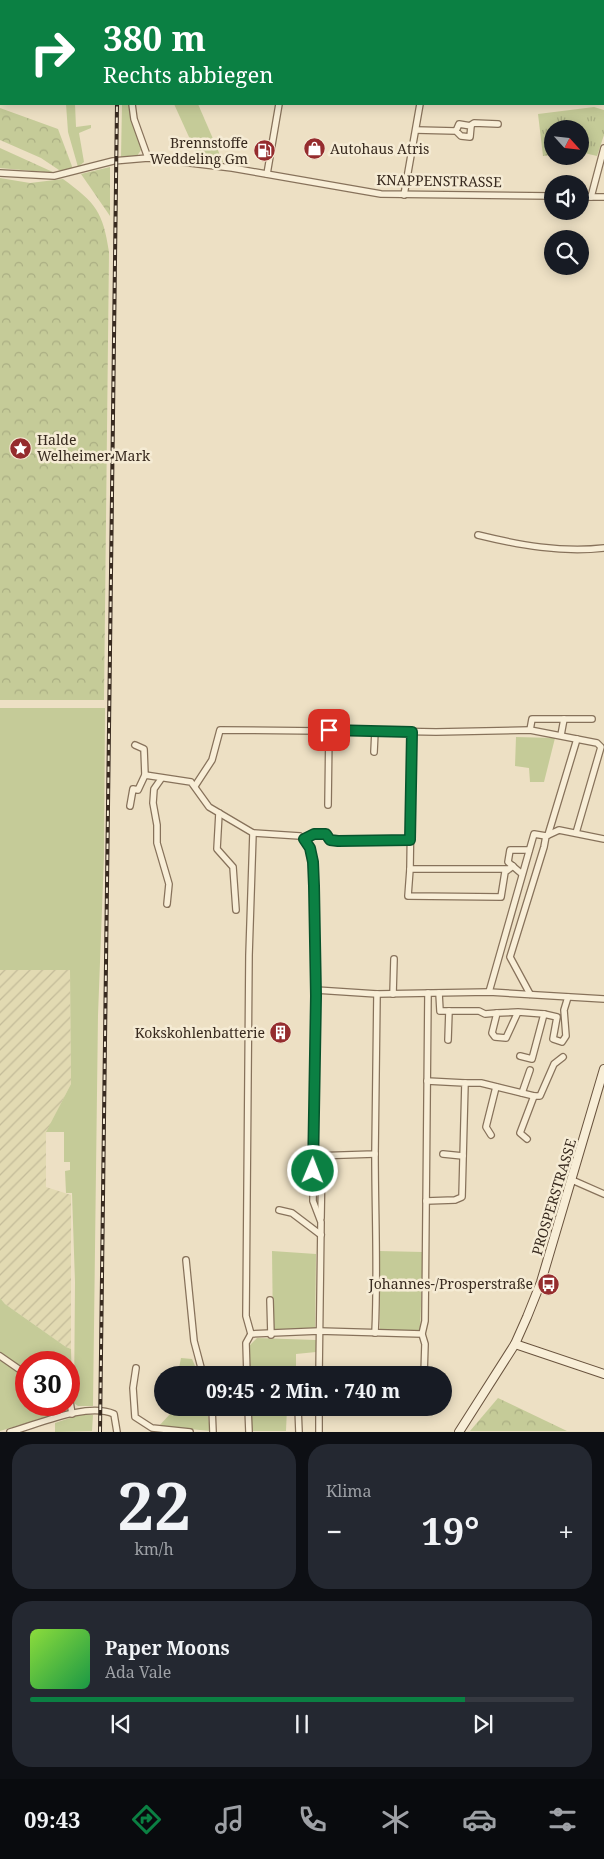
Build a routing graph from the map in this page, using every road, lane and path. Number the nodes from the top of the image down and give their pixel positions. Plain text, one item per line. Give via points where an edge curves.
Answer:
1 (132, 105) edge
2 (279, 105) edge
3 (420, 105) edge
4 (498, 124) dead end
5 (471, 125) junction
6 (416, 130) junction
7 (456, 131) junction
8 (604, 148) edge
9 (148, 158) junction
10 (0, 173) edge
11 (267, 174) junction
12 (404, 195) junction
13 (544, 196) edge
14 (591, 197) joint
15 (604, 197) edge
16 (478, 535) dead end
17 (604, 548) edge
18 (564, 719) junction
19 (592, 719) dead end
20 (530, 730) junction
21 (375, 731) junction
22 (412, 732) junction
23 (561, 735) junction
24 (329, 738) junction
25 (577, 739) junction
26 (601, 743) edge
27 (135, 745) dead end
28 (374, 752) dead end
29 (145, 775) junction
30 (161, 779) junction
31 (194, 786) junction
32 (328, 805) dead end
33 (130, 806) dead end
34 (220, 813) junction
35 (253, 833) junction
36 (576, 833) junction
37 (547, 836) junction
38 (304, 839) junction
39 (604, 839) edge
40 (410, 840) junction
41 (529, 850) junction
42 (511, 868) junction
43 (410, 869) junction
44 (522, 874) junction
45 (167, 904) dead end
46 (236, 910) dead end
47 (394, 959) dead end
48 (489, 992) junction
49 (428, 993) junction
50 (439, 993) junction
51 (377, 994) junction
52 (393, 994) junction
53 (530, 994) junction
54 (316, 996) junction
55 (568, 997) junction
56 (604, 999) edge
57 (449, 1011) junction
58 (518, 1012) junction
59 (497, 1013) junction
60 (544, 1014) junction
61 (448, 1040) dead end
62 (520, 1056) dead end
63 (563, 1057) dead end
64 (604, 1069) edge
65 (530, 1070) dead end
66 (427, 1082) junction
67 (465, 1083) junction
68 (496, 1087) junction
69 (522, 1093) junction
70 (534, 1096) junction
71 (491, 1135) dead end
72 (527, 1139) dead end
73 (375, 1154) junction
74 (443, 1154) dead end
75 (322, 1155) junction
76 (313, 1156) junction
77 (463, 1156) junction
78 (572, 1180) junction
79 (604, 1194) edge
80 (426, 1201) junction
81 (279, 1210) dead end
82 (321, 1222) junction
83 (321, 1235) junction
84 (186, 1260) dead end
85 (270, 1300) dead end
86 (319, 1331) junction
87 (375, 1333) junction
88 (251, 1334) junction
89 (422, 1334) junction
90 (271, 1335) junction
91 (515, 1344) junction
92 (0, 1356) edge
93 (15, 1366) edge
94 (201, 1366) edge
95 (247, 1366) edge
96 (319, 1366) edge
97 (424, 1366) edge
98 (136, 1368) dead end
99 (604, 1374) edge
100 (80, 1411) edge
101 (65, 1416) edge
102 (212, 1416) edge
103 (248, 1416) edge
104 (298, 1416) edge
105 (319, 1416) edge
106 (10, 1432) edge
107 (118, 1432) edge
108 (190, 1432) edge
109 (213, 1432) edge
110 (248, 1432) edge
111 (299, 1432) edge
112 (319, 1432) edge
113 (459, 1432) edge

1 - 9 street
2 - 11 street
3 - 6 street
4 - 5 street
5 - 7 street via 459,124
5 - 7 street via 470,137 461,136
6 - 7 street
6 - 12 street
8 - 14 street
9 - 10 street, KNAPPENSTRASSE via 113,161 54,176
9 - 11 street, KNAPPENSTRASSE
11 - 12 street, KNAPPENSTRASSE via 360,191
12 - 13 street, KNAPPENSTRASSE
14 - 15 street
16 - 17 street via 580,551
18 - 19 street
18 - 20 street via 532,719
18 - 23 street
20 - 22 street
20 - 23 street
21 - 22 street
21 - 24 street via 329,730
21 - 28 street
22 - 40 street
23 - 25 street
24 - 31 street via 321,731 220,730 212,760
24 - 32 street
25 - 26 street
25 - 37 street
26 - 36 street
27 - 29 street via 144,749
29 - 30 street
29 - 33 street via 138,790 133,790
30 - 31 street via 191,782
30 - 45 street via 154,789 153,804 158,824 157,843 169,884
31 - 34 street via 209,807
34 - 35 street
34 - 46 street via 218,849 233,867
35 - 38 street via 300,836
35 - 88 street via 246,1306
36 - 37 street via 559,830
36 - 39 street
37 - 41 street via 534,834
37 - 53 street via 510,957
38 - 40 street via 326,834 330,840 338,841
38 - 54 street via 313,862
40 - 43 street
41 - 42 street via 510,850 508,862
41 - 44 street
42 - 43 street
42 - 43 street via 505,872 500,897 408,896
42 - 44 street
44 - 48 street
47 - 52 street
48 - 50 street
48 - 53 street
49 - 50 street
49 - 52 street
49 - 66 street
50 - 57 street via 440,1011
51 - 52 street
51 - 54 street via 316,990
51 - 73 street
53 - 55 street
54 - 76 street
55 - 56 street
55 - 60 street via 564,1010 566,1036 562,1042 553,1039 552,1035 557,1017
57 - 59 street
57 - 61 street
58 - 59 street
58 - 59 street via 506,1038 502,1039 492,1033
58 - 60 street
60 - 62 street via 532,1059
63 - 70 street via 554,1064 540,1096
64 - 78 main road, PROSPERSTRASSE
65 - 69 street
66 - 67 street
66 - 80 street
67 - 68 street
67 - 77 street
68 - 69 street
68 - 71 street via 486,1127
69 - 70 street
70 - 72 street via 520,1133
73 - 75 street
73 - 87 street via 375,1260 378,1278
74 - 77 street
75 - 76 street
75 - 82 street
76 - 82 street via 313,1201
77 - 80 street via 462,1196 455,1200
78 - 79 street
78 - 91 main road, PROSPERSTRASSE via 541,1282
80 - 89 street via 425,1321
81 - 83 street via 292,1213
82 - 83 street
83 - 86 street
84 - 94 street via 194,1341
85 - 90 street
86 - 87 street
86 - 90 street
86 - 96 street
87 - 89 street
88 - 90 street
88 - 95 street via 246,1343
89 - 97 street
91 - 99 main road
91 - 113 main road, PROSPERSTRASSE
92 - 93 street
98 - 108 street via 133,1388 135,1417 152,1428
100 - 107 street via 106,1410 114,1414
101 - 106 street
102 - 109 street
103 - 110 street
104 - 111 street
105 - 112 street

